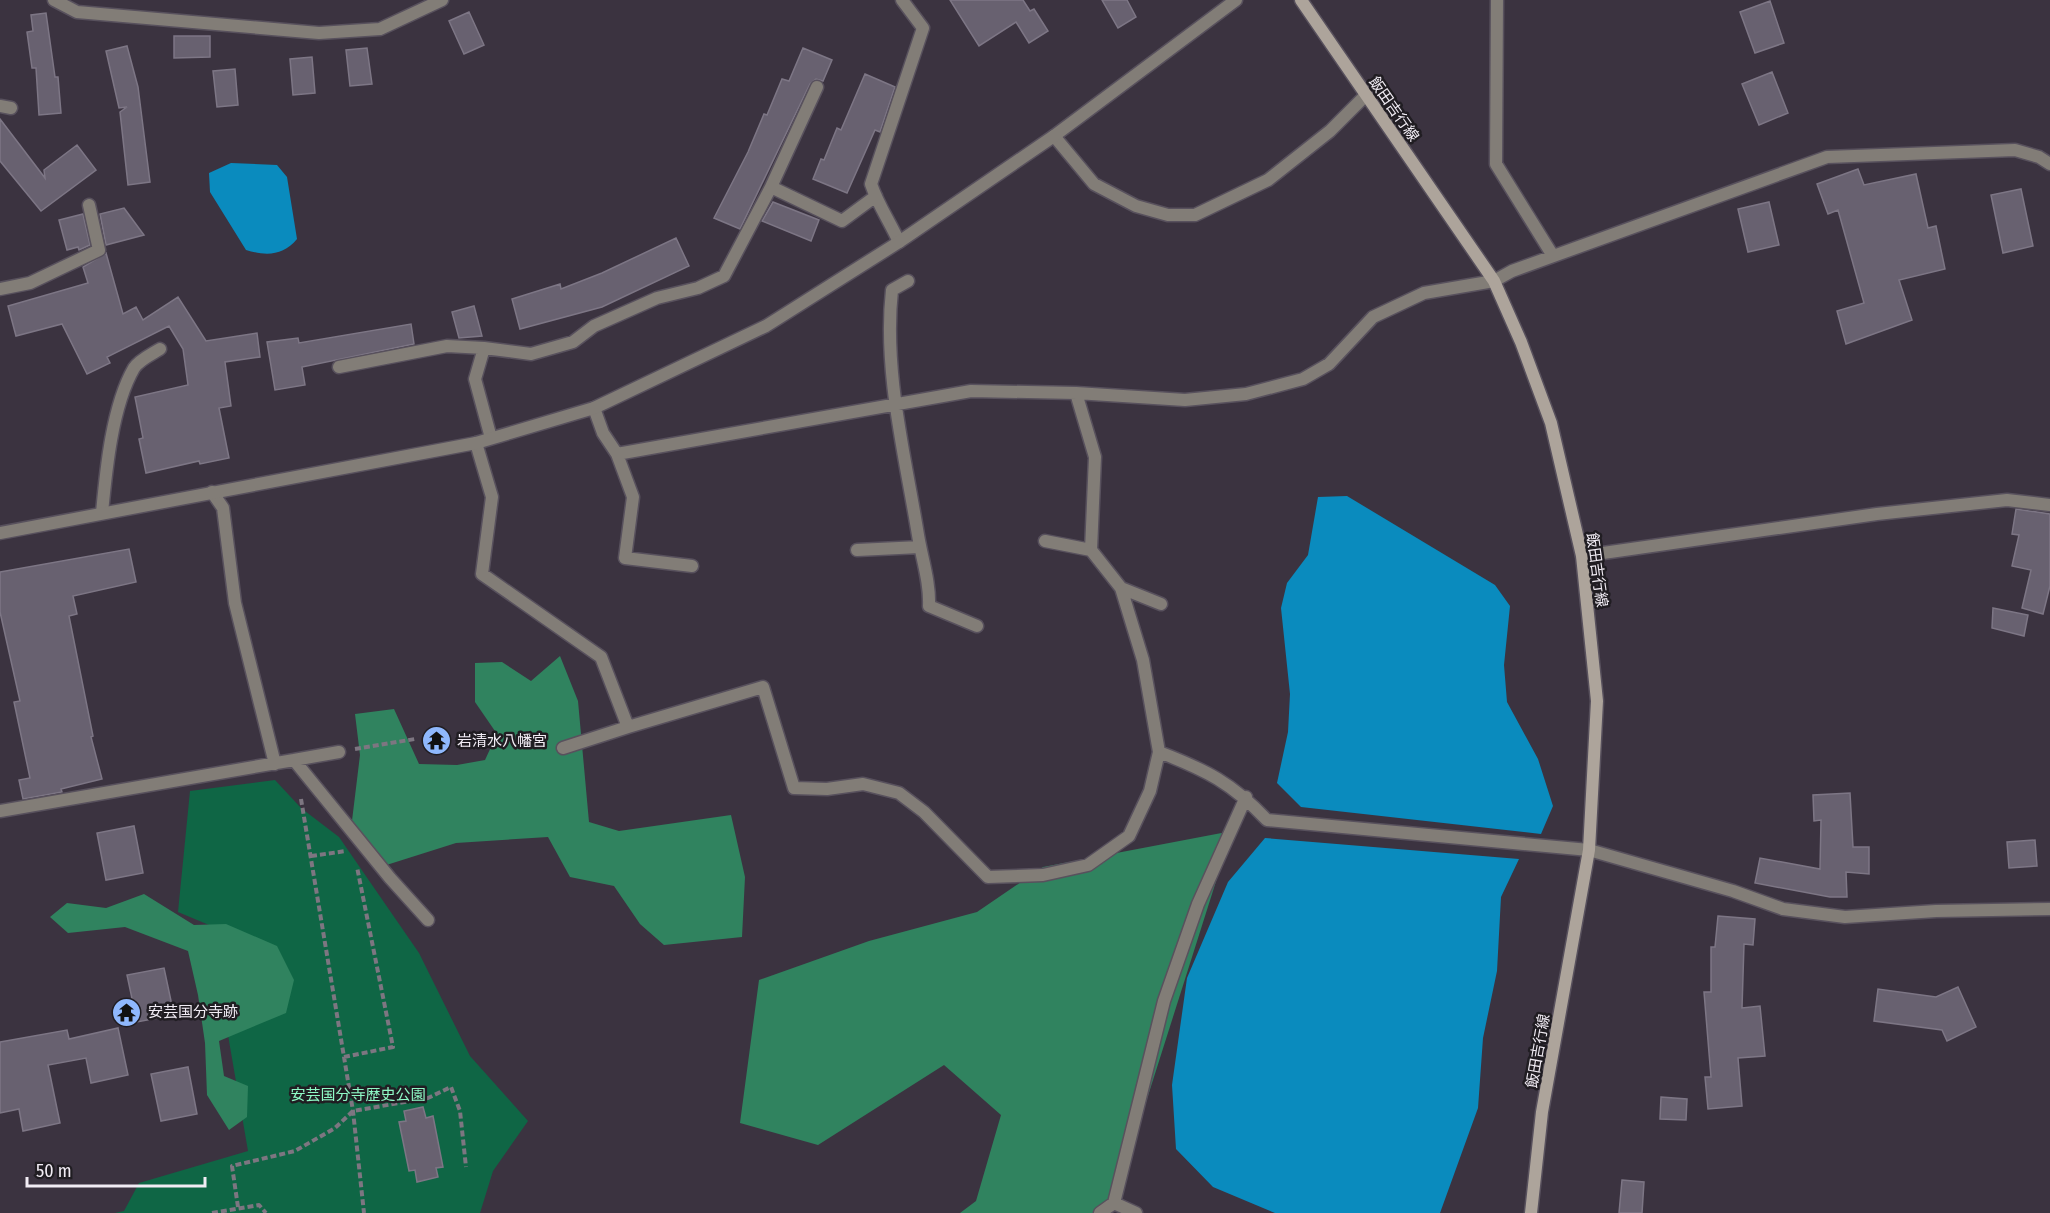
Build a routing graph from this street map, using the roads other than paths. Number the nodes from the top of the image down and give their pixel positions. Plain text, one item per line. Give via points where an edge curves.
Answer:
1 (54, 0) edge
2 (442, 0) edge
3 (902, 0) edge
4 (1236, 0) edge
5 (1301, 0) edge
6 (1497, 0) edge
7 (817, 87) dead end
8 (1366, 95) junction
9 (1054, 136) junction
10 (2050, 164) edge
11 (771, 187) junction
12 (876, 196) junction
13 (89, 205) dead end
14 (898, 242) junction
15 (1553, 256) junction
16 (908, 281) dead end
17 (1494, 281) junction
18 (0, 288) edge
19 (484, 348) junction
20 (160, 349) dead end
21 (339, 367) dead end
22 (1076, 393) junction
23 (897, 405) junction
24 (594, 408) junction
25 (491, 438) junction
26 (476, 443) junction
27 (617, 454) junction
28 (212, 492) junction
29 (2050, 505) edge
30 (102, 513) junction
31 (0, 533) edge
32 (1045, 541) dead end
33 (920, 547) junction
34 (857, 550) dead end
35 (1091, 550) junction
36 (1582, 556) junction
37 (692, 566) dead end
38 (1121, 588) junction
39 (1161, 604) dead end
40 (977, 626) dead end
41 (628, 727) junction
42 (563, 748) dead end
43 (339, 752) dead end
44 (1159, 752) junction
45 (294, 760) junction
46 (275, 764) junction
47 (1246, 797) junction
48 (0, 811) edge
49 (1589, 850) junction
50 (2050, 909) edge
51 (428, 920) dead end
52 (1113, 1203) junction
53 (1100, 1213) edge
54 (1137, 1213) edge
55 (1531, 1213) edge

1 - 2 street via 77,12 319,33 380,29
3 - 12 street via 923,28 871,184
4 - 9 street
5 - 8 main road, 飯田吉行線
6 - 15 street via 1496,164
7 - 11 street
8 - 9 street via 1330,131 1268,180 1195,215 1168,215 1136,206 1094,184
8 - 17 main road, 飯田吉行線
9 - 14 street
10 - 15 street via 2015,150 1827,157
11 - 12 street via 842,221
11 - 19 street via 724,276 698,288 657,297 594,326 573,342 531,354
12 - 14 street
13 - 18 street via 99,250 30,283
14 - 24 street via 766,327
15 - 17 street
16 - 23 street via 892,290 889,320
17 - 22 street via 1424,293 1373,317 1329,364 1303,380 1246,394 1185,400
17 - 36 main road, 飯田吉行線 via 1551,423
19 - 21 street via 447,346
19 - 25 street via 475,380
20 - 30 street via 135,366 122,401 107,458
22 - 23 street via 971,391
22 - 35 street via 1095,457
23 - 27 street
23 - 33 street
24 - 25 street
24 - 27 street via 603,433
25 - 26 street
26 - 28 street
26 - 41 street via 492,497 482,574 601,657
27 - 37 street via 633,497 626,558
28 - 30 street
28 - 46 street via 223,508 236,603
29 - 36 street via 2007,500 1877,514
30 - 31 street
32 - 35 street
33 - 34 street
33 - 40 street via 930,606
35 - 38 street
36 - 49 main road, 飯田吉行線 via 1597,701
38 - 39 street
38 - 44 street via 1143,660
41 - 42 street
41 - 44 street via 763,687 794,788 863,784 899,793 924,812 988,877 1043,875 1088,865 1129,836 1150,791
43 - 45 street
44 - 47 street via 1209,772
45 - 46 street
45 - 51 street
46 - 48 street
47 - 49 street via 1267,820
47 - 52 street via 1198,904 1164,1001
49 - 50 street via 1783,909 1845,917
49 - 55 main road, 飯田吉行線 via 1542,1112
52 - 53 street
52 - 54 street

